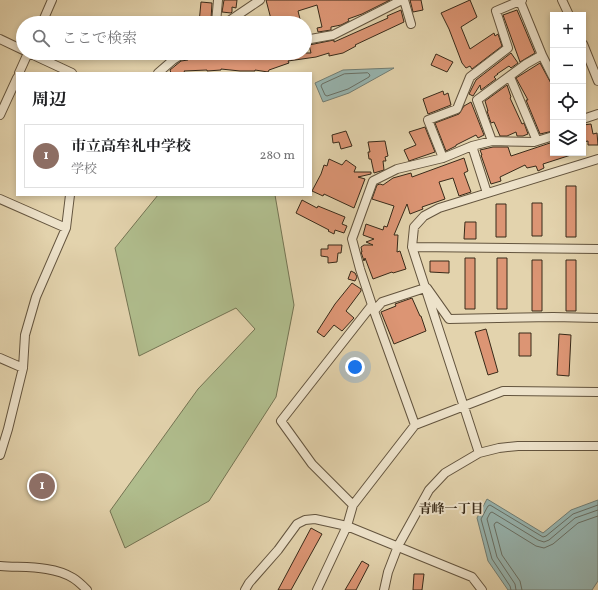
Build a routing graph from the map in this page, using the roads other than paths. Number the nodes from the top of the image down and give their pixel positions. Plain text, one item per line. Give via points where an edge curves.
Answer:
1 (52, 0) edge
2 (218, 0) edge
3 (260, 0) edge
4 (403, 0) edge
5 (521, 0) edge
6 (562, 0) edge
7 (568, 12) edge
8 (45, 16) edge
9 (217, 16) edge
10 (236, 16) edge
11 (411, 24) dead end
12 (0, 39) edge
13 (312, 39) edge
14 (16, 47) edge
15 (585, 48) edge
16 (542, 55) junction
17 (26, 60) edge
18 (44, 60) edge
19 (172, 60) edge
20 (550, 71) edge
21 (20, 72) edge
22 (70, 72) edge
23 (159, 72) edge
24 (510, 77) junction
25 (16, 80) edge
26 (598, 81) edge
27 (598, 114) edge
28 (0, 115) edge
29 (586, 118) edge
30 (550, 137) edge
31 (492, 141) junction
32 (537, 141) junction
33 (472, 146) junction
34 (443, 158) junction
35 (598, 159) edge
36 (487, 193) junction
37 (70, 196) edge
38 (0, 199) edge
39 (66, 228) junction
40 (412, 247) junction
41 (598, 249) edge
42 (424, 284) junction
43 (373, 308) junction
44 (598, 318) edge
45 (0, 358) edge
46 (23, 368) junction
47 (598, 392) edge
48 (464, 406) junction
49 (415, 425) junction
50 (598, 446) edge
51 (479, 453) junction
52 (0, 455) edge
53 (353, 505) junction
54 (347, 526) junction
55 (398, 546) junction
56 (0, 566) edge
57 (87, 590) edge
58 (245, 590) edge
59 (317, 590) edge
60 (384, 590) edge
61 (482, 590) edge

1 - 8 street
2 - 9 street
3 - 10 street
4 - 11 street
4 - 13 street via 332,35
5 - 16 street
5 - 34 street via 496,11 508,48 470,76 457,109 428,120
6 - 7 street
12 - 14 street
15 - 26 street
16 - 20 street
16 - 24 street
17 - 21 street
18 - 22 street
19 - 23 street
24 - 31 street via 477,100
24 - 32 street
25 - 28 street
27 - 29 street
30 - 32 street
31 - 32 street
31 - 33 street
33 - 34 street
33 - 36 street
34 - 43 street via 397,169 373,181 352,238
35 - 36 street
36 - 40 street via 439,208 424,216 414,227
37 - 39 street
38 - 39 street
39 - 46 street via 36,298 25,335
40 - 41 street
40 - 42 street
42 - 43 street
42 - 44 street via 449,319
42 - 48 street
43 - 49 street
43 - 53 street via 281,421 312,464
45 - 46 street
46 - 52 street
47 - 48 street via 503,391
48 - 49 street
48 - 51 street
49 - 53 street
50 - 51 street via 518,446
51 - 55 street via 445,473 429,490
53 - 54 street
54 - 55 street
54 - 58 street via 315,519 297,524
54 - 59 street
55 - 60 street
55 - 61 street via 472,577
56 - 57 street via 57,572 73,578

